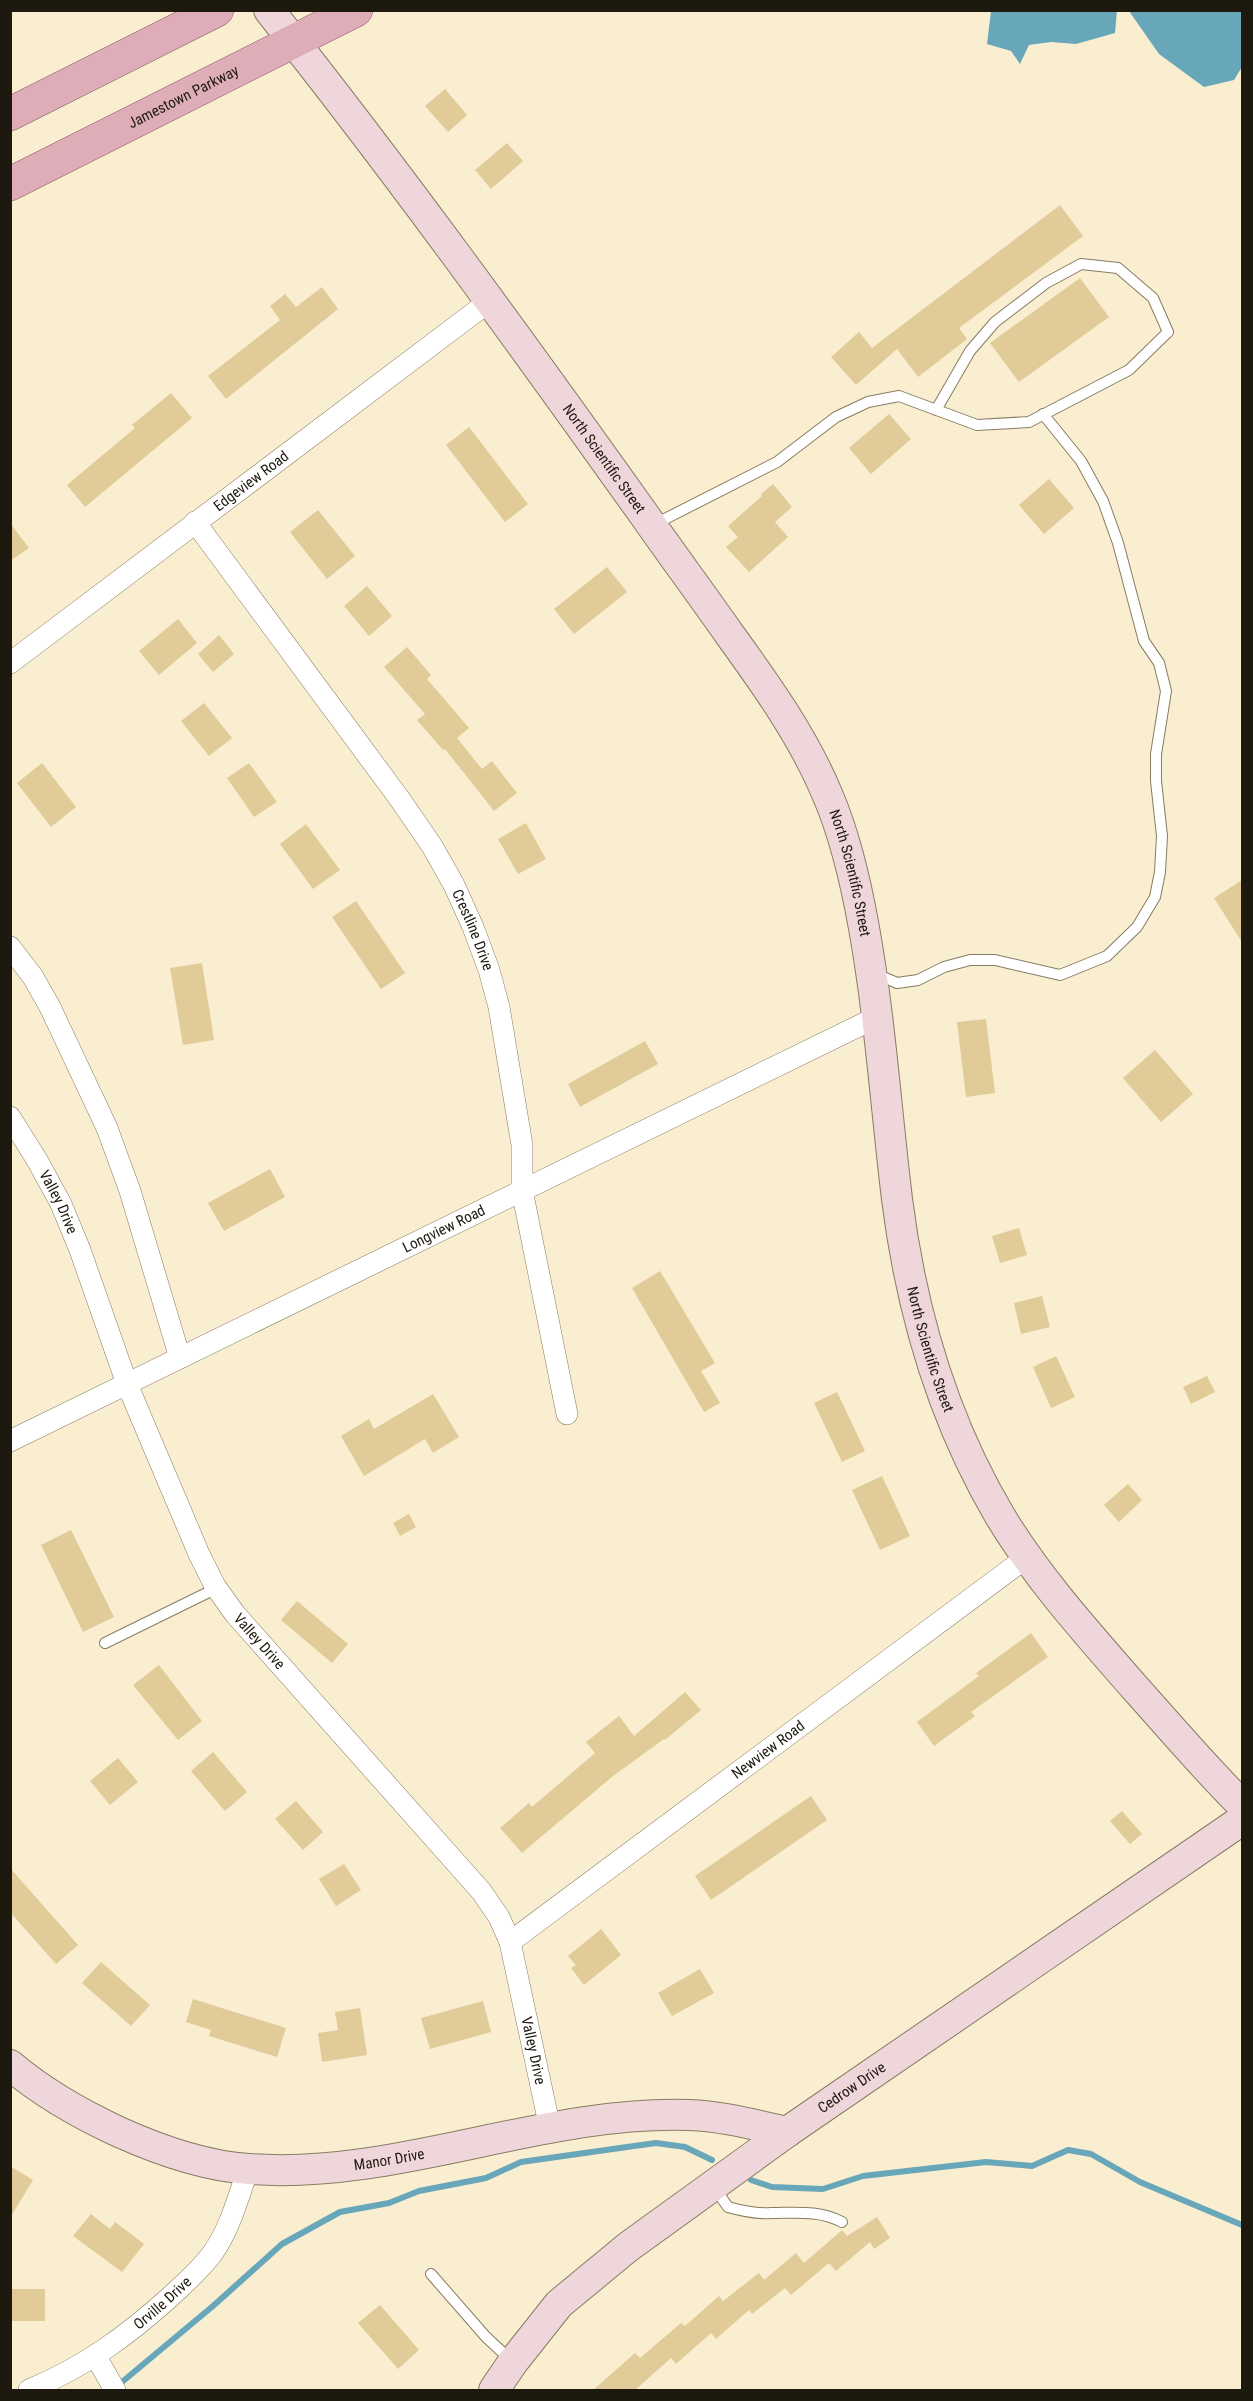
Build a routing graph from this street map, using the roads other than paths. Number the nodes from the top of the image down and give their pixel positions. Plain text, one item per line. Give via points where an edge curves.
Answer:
1 (217, 10) edge
2 (269, 10) edge
3 (356, 10) edge
4 (294, 42) junction
5 (10, 114) edge
6 (10, 184) edge
7 (491, 300) junction
8 (936, 410) junction
9 (1043, 414) junction
10 (195, 522) junction
11 (652, 525) junction
12 (10, 663) edge
13 (10, 947) edge
14 (873, 972) junction
15 (877, 1017) junction
16 (10, 1117) edge
17 (522, 1190) junction
18 (180, 1358) junction
19 (127, 1384) junction
20 (567, 1414) dead end
21 (10, 1441) edge
22 (1028, 1557) junction
23 (217, 1588) junction
24 (105, 1643) dead end
25 (1242, 1805) edge
26 (1242, 1820) edge
27 (510, 1942) junction
28 (10, 2065) edge
29 (550, 2128) junction
30 (787, 2132) junction
31 (248, 2169) junction
32 (713, 2186) junction
33 (842, 2222) dead end
34 (431, 2274) dead end
35 (96, 2357) junction
36 (513, 2362) junction
37 (29, 2391) edge
38 (115, 2391) edge
39 (494, 2391) edge

1 - 5 main road
2 - 4 street, North Scientific Street
3 - 4 main road, Jamestown Parkway
4 - 6 main road, Jamestown Parkway
4 - 7 street, North Scientific Street
7 - 10 street, Edgeview Road
7 - 11 street, North Scientific Street
8 - 9 lane via 977,425 1029,422
8 - 9 lane via 970,351 995,322 1046,283 1081,264 1118,268 1154,298 1168,332 1129,370
8 - 11 lane via 899,396 868,402 836,417 777,462
9 - 14 lane via 1081,460 1103,501 1144,641 1159,663 1166,691 1156,754 1162,836 1155,897 1137,927 1107,956 1060,975 987,960 970,960 918,980 897,983
10 - 12 street, Edgeview Road
10 - 17 street, Crestline Drive via 399,798 454,885 485,959 499,1007 522,1145
11 - 14 street, North Scientific Street via 762,680 810,756 844,838
13 - 18 street via 50,1007 107,1128
14 - 15 street, North Scientific Street
15 - 17 street, Longview Road
15 - 22 street, North Scientific Street via 903,1245 923,1337 961,1439 1001,1518
16 - 19 street, Valley Drive via 61,1204
17 - 18 street, Longview Road
17 - 20 street, Crestline Drive
18 - 19 street, Longview Road
19 - 21 street, Longview Road
19 - 23 street, Valley Drive
22 - 25 street, North Scientific Street via 1098,1646
22 - 27 street, Newview Road
23 - 24 lane
23 - 27 street, Valley Drive via 235,1614 481,1890
26 - 30 street, Cedrow Drive
27 - 29 street, Valley Drive
28 - 31 street, Manor Drive via 70,2107 132,2138 194,2159
29 - 30 street, Manor Drive via 617,2118 689,2115
29 - 31 street, Manor Drive via 366,2162 282,2170
30 - 32 street, Cedrow Drive
31 - 35 street, Orville Drive via 228,2227 212,2254 147,2318
32 - 33 lane via 728,2207 768,2214 807,2212
32 - 36 street, Cedrow Drive via 628,2247 559,2304
34 - 36 lane
35 - 37 street, Orville Drive
35 - 38 street
36 - 39 street, Cedrow Drive

